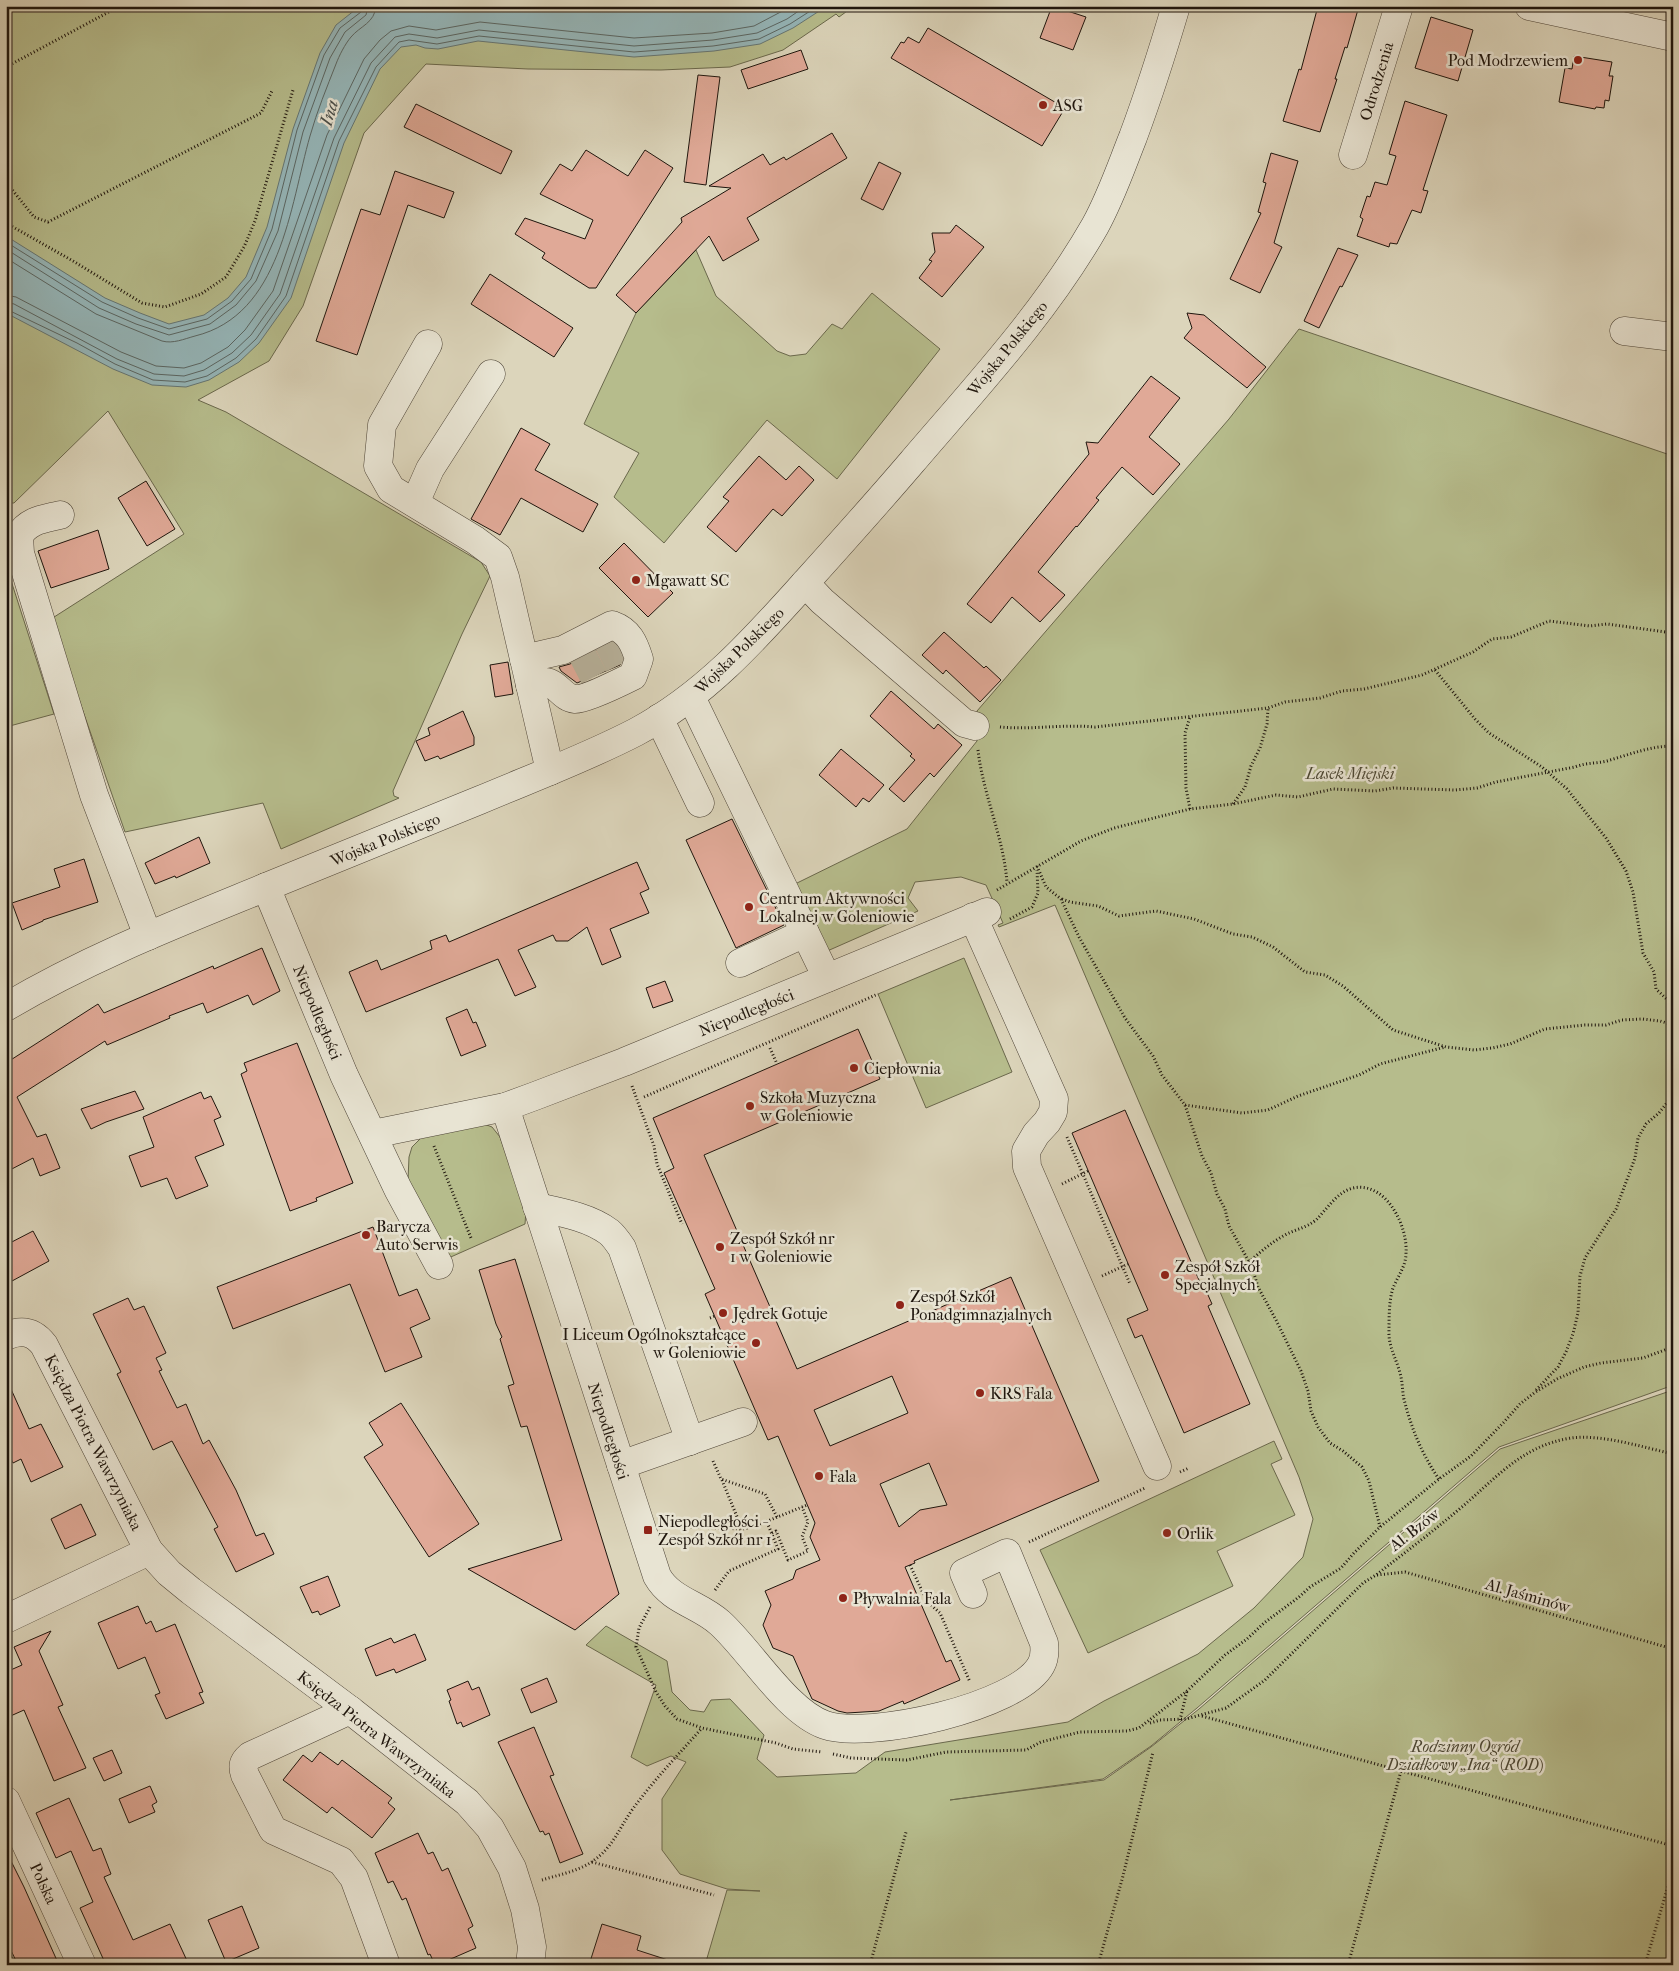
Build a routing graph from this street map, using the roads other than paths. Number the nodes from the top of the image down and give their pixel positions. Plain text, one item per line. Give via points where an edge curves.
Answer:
1 (1176, 6) edge
2 (1399, 6) edge
3 (1529, 6) edge
4 (1673, 37) edge
5 (1353, 155) dead end
6 (1624, 331) dead end
7 (1673, 337) edge
8 (428, 344) dead end
9 (491, 374) dead end
10 (415, 504) junction
11 (60, 515) dead end
12 (805, 583) junction
13 (581, 670) junction
14 (527, 672) junction
15 (691, 697) junction
16 (659, 718) junction
17 (975, 726) road end
18 (550, 771) junction
19 (700, 803) dead end
20 (266, 887) junction
21 (805, 933) junction
22 (148, 936) junction
23 (740, 963) dead end
24 (827, 978) junction
25 (6, 1007) edge
26 (504, 1107) junction
27 (373, 1134) junction
28 (537, 1207) junction
29 (440, 1265) dead end
30 (6, 1336) edge
31 (743, 1422) dead end
32 (690, 1441) junction
33 (621, 1465) junction
34 (1160, 1475) road end
35 (149, 1551) junction
36 (973, 1594) dead end
37 (6, 1619) edge
38 (350, 1710) junction
39 (6, 1801) edge
40 (82, 1965) edge
41 (386, 1965) edge
42 (530, 1965) edge

1 - 12 street, Wojska Polskiego via 1114,189 1070,266 981,382
2 - 5 street, Odrodzenia
3 - 4 street
6 - 7 street
8 - 10 street via 382,426 378,466 391,489
9 - 10 street via 430,469
10 - 14 street via 498,557
11 - 22 street via 28,525 19,536 20,553 94,795
12 - 15 street, Wojska Polskiego via 733,660
12 - 17 street via 964,722
13 - 13 street via 614,655
13 - 14 street
13 - 14 street via 575,700 564,695 555,685
14 - 18 street
15 - 16 street, Wojska Polskiego
15 - 21 street
16 - 18 street, Wojska Polskiego
16 - 19 street
18 - 20 street, Wojska Polskiego
20 - 22 street, Wojska Polskiego
20 - 27 street, Niepodległości via 344,1075
21 - 23 street
21 - 24 street
22 - 25 street, Wojska Polskiego via 69,972
24 - 26 street, Niepodległości via 624,1062
24 - 34 street, Niepodległości via 980,914 1054,1099 1053,1112 1026,1150 1027,1167
26 - 27 street, Niepodległości
26 - 28 street, Niepodległości
27 - 29 street, Niepodległości
28 - 32 street via 600,1226 611,1233 622,1248
28 - 33 street, Niepodległości
30 - 35 street, Księdza Piotra Wawrzyniaka via 28,1333 44,1345
31 - 32 street
32 - 33 street
33 - 36 street, Niepodległości via 663,1588 719,1622 794,1705 826,1726 858,1729 957,1713 980,1706 1036,1672 1045,1655 1044,1643 1007,1553 964,1573
35 - 37 street, Księdza Piotra Wawrzyniaka
35 - 38 street, Księdza Piotra Wawrzyniaka via 191,1591
38 - 41 street via 250,1756 243,1766 274,1830 342,1861 348,1868
38 - 42 street, Księdza Piotra Wawrzyniaka via 467,1802 490,1828 519,1888 532,1946
39 - 40 street, Polska

